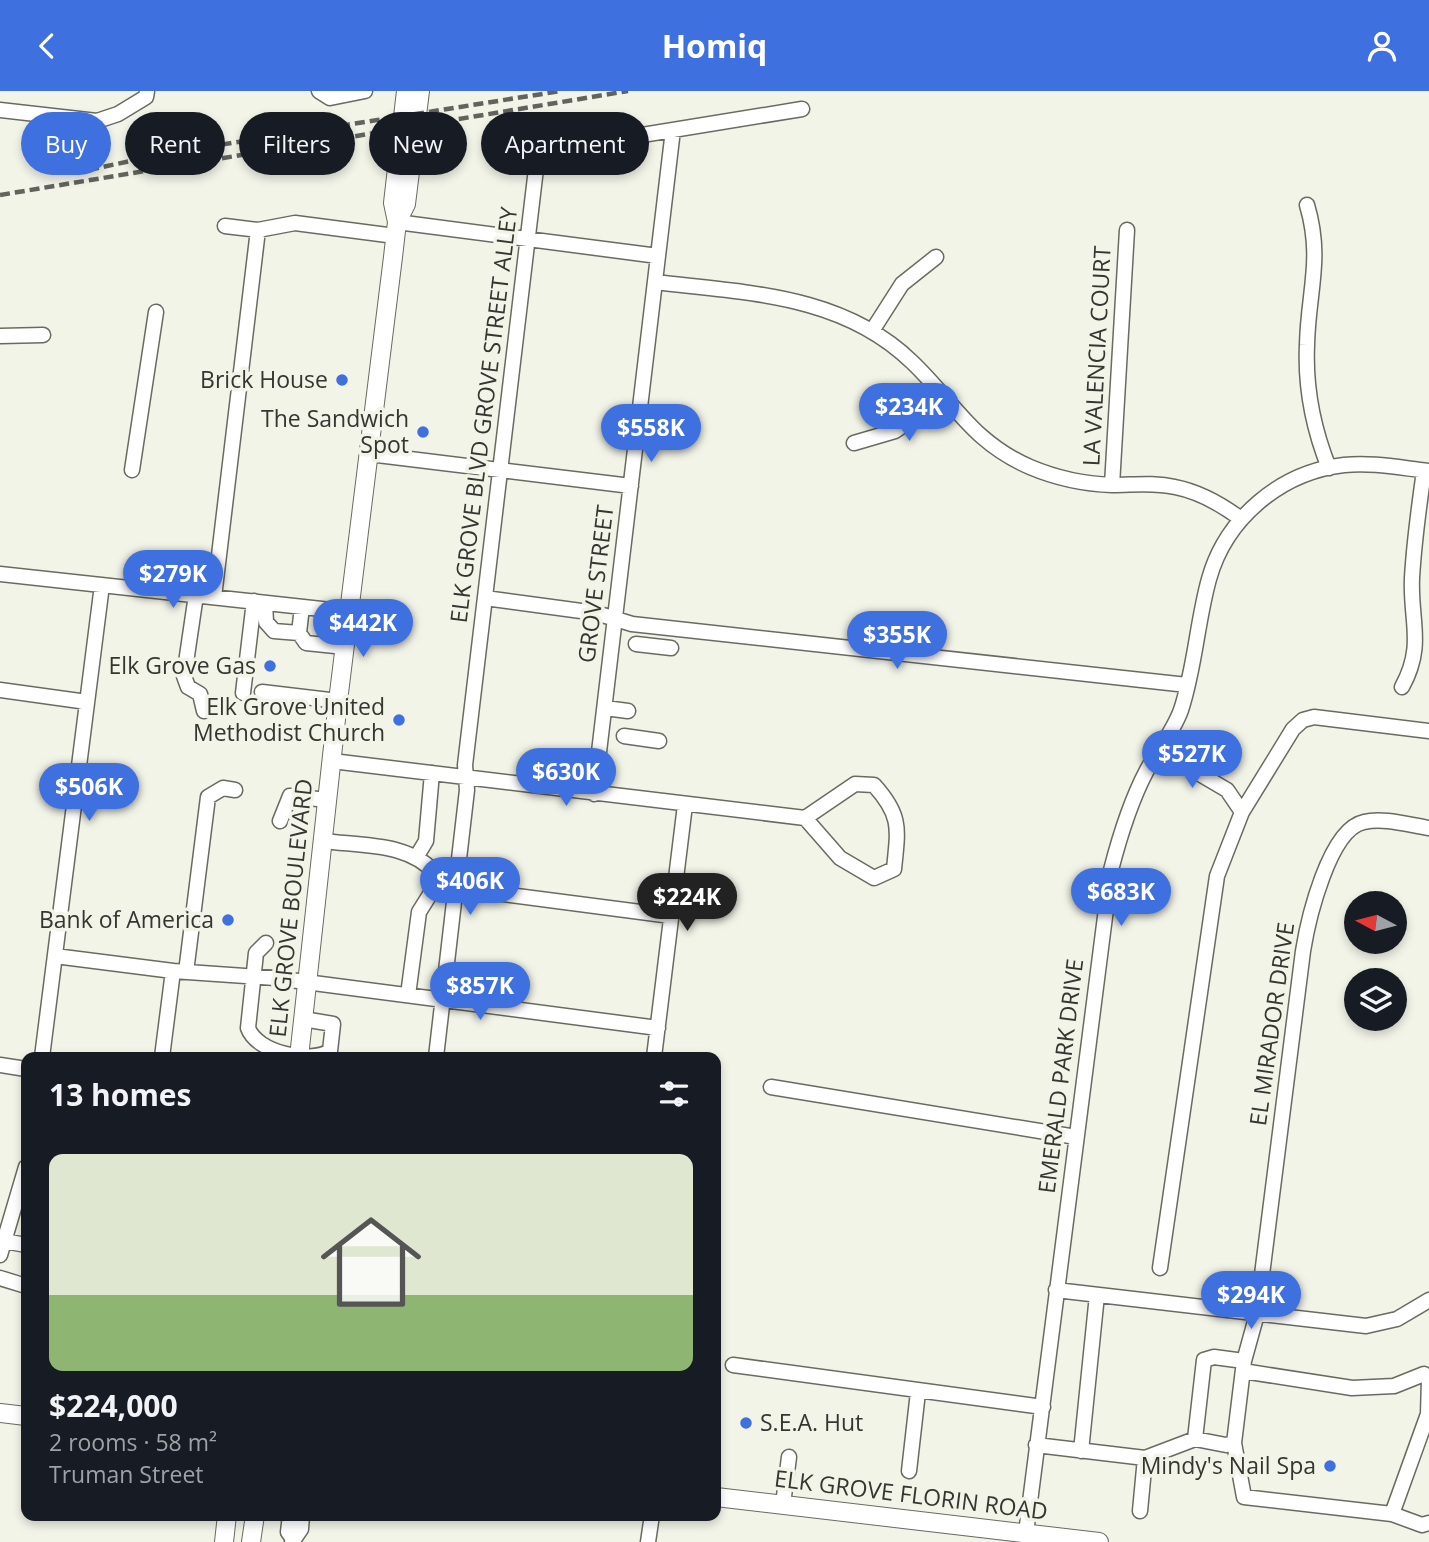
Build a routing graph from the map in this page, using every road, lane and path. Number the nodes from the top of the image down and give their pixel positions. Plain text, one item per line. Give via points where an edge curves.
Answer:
1 (319, 91) edge
2 (365, 91) edge
3 (406, 91) edge
4 (420, 91) edge
5 (147, 94) edge
6 (802, 109) dead end
7 (0, 110) edge
8 (673, 130) junction
9 (1307, 205) dead end
10 (225, 226) dead end
11 (396, 229) junction
12 (258, 230) junction
13 (1127, 230) dead end
14 (528, 239) junction
15 (658, 256) junction
16 (936, 257) dead end
17 (655, 282) junction
18 (156, 312) dead end
19 (872, 331) junction
20 (43, 335) dead end
21 (0, 336) edge
22 (943, 398) junction
23 (854, 443) dead end
24 (369, 454) junction
25 (1329, 468) junction
26 (132, 470) dead end
27 (500, 470) junction
28 (1426, 471) edge
29 (1112, 485) junction
30 (631, 487) junction
31 (1241, 519) junction
32 (0, 573) edge
33 (102, 585) junction
34 (197, 595) junction
35 (214, 597) junction
36 (485, 598) junction
37 (259, 602) junction
38 (302, 607) junction
39 (349, 612) junction
40 (615, 619) junction
41 (299, 633) junction
42 (636, 644) dead end
43 (345, 647) junction
44 (671, 648) dead end
45 (1187, 685) junction
46 (1402, 687) dead end
47 (0, 690) edge
48 (262, 692) dead end
49 (243, 693) dead end
50 (338, 701) junction
51 (87, 702) junction
52 (605, 708) junction
53 (204, 711) dead end
54 (628, 711) dead end
55 (1429, 731) edge
56 (624, 736) dead end
57 (659, 740) dead end
58 (1159, 750) junction
59 (332, 761) junction
60 (432, 773) junction
61 (466, 778) junction
62 (235, 790) dead end
63 (594, 794) junction
64 (327, 800) junction
65 (685, 805) junction
66 (1242, 812) junction
67 (805, 818) junction
68 (280, 821) dead end
69 (1429, 828) edge
70 (323, 841) junction
71 (421, 858) junction
72 (437, 875) junction
73 (457, 884) junction
74 (671, 916) junction
75 (266, 943) dead end
76 (55, 957) junction
77 (180, 972) junction
78 (253, 978) junction
79 (308, 982) junction
80 (408, 995) junction
81 (443, 1000) junction
82 (303, 1019) junction
83 (658, 1028) junction
84 (43, 1052) edge
85 (163, 1052) edge
86 (283, 1052) edge
87 (299, 1052) edge
88 (328, 1052) edge
89 (437, 1052) edge
90 (655, 1052) edge
91 (0, 1065) edge
92 (21, 1068) edge
93 (771, 1087) dead end
94 (1076, 1137) junction
95 (21, 1197) edge
96 (4, 1223) edge
97 (21, 1246) edge
98 (2, 1248) edge
99 (1160, 1268) dead end
100 (0, 1278) edge
101 (21, 1284) edge
102 (1056, 1290) junction
103 (1097, 1295) junction
104 (1428, 1303) edge
105 (1257, 1314) junction
106 (733, 1365) dead end
107 (1244, 1366) junction
108 (918, 1392) junction
109 (1043, 1407) junction
110 (0, 1413) edge
111 (21, 1415) edge
112 (1195, 1439) junction
113 (1234, 1443) junction
114 (1036, 1445) junction
115 (1081, 1451) junction
116 (789, 1457) dead end
117 (1145, 1458) junction
118 (909, 1471) dead end
119 (721, 1497) edge
120 (783, 1504) junction
121 (1139, 1511) dead end
122 (1392, 1514) junction
123 (226, 1521) edge
124 (254, 1521) edge
125 (289, 1521) edge
126 (302, 1521) edge
127 (651, 1521) edge
128 (1429, 1523) edge
129 (1026, 1533) junction
130 (293, 1540) edge
131 (224, 1542) edge
132 (251, 1542) edge
133 (648, 1542) edge
134 (1100, 1542) edge

1 - 2 street via 330,98
3 - 11 main road, ELK GROVE BOULEVARD via 393,203
4 - 11 main road, ELK GROVE BOULEVARD via 406,204
5 - 7 street via 118,114 97,121
6 - 8 street
8 - 14 street, ELK GROVE BLVD GROVE STREET ALLEY via 538,152
8 - 15 street, GROVE STREET
9 - 25 street via 1316,247 1307,380 1312,416
10 - 12 street
11 - 12 street via 295,223
11 - 14 street
11 - 24 main road, ELK GROVE BOULEVARD
12 - 35 street
13 - 29 street, LA VALENCIA COURT
14 - 15 street
14 - 27 street, ELK GROVE BLVD GROVE STREET ALLEY
15 - 17 street, GROVE STREET
16 - 19 street via 902,284
17 - 19 street via 810,303
17 - 30 street, GROVE STREET
18 - 26 street
19 - 22 street via 911,361
20 - 21 street
22 - 23 street via 895,431
22 - 29 street via 980,436 1019,461 1062,478
24 - 27 street
24 - 39 main road, ELK GROVE BOULEVARD
25 - 28 street, EMERALD PARK DRIVE via 1362,465
25 - 31 street, EMERALD PARK DRIVE via 1278,488
27 - 30 street
27 - 36 street, ELK GROVE BLVD GROVE STREET ALLEY
28 - 46 street via 1412,578 1417,642
29 - 31 street via 1177,487 1207,497
30 - 40 street, GROVE STREET
31 - 45 street, EMERALD PARK DRIVE via 1210,576
32 - 33 street
33 - 34 street
33 - 51 street
34 - 35 street
34 - 53 street via 184,675 188,687 200,694
35 - 37 street
36 - 40 street
36 - 61 street, ELK GROVE BLVD GROVE STREET ALLEY
37 - 38 street
37 - 41 street via 274,631
37 - 49 street
38 - 39 street
38 - 41 street
39 - 43 main road, ELK GROVE BOULEVARD
40 - 45 street
40 - 52 street, GROVE STREET
41 - 43 street via 306,643
42 - 44 street
43 - 50 main road, ELK GROVE BOULEVARD
45 - 58 street, EMERALD PARK DRIVE via 1175,724
47 - 51 street
48 - 50 street
50 - 59 main road, ELK GROVE BOULEVARD
51 - 76 street
52 - 54 street
52 - 63 street, GROVE STREET
55 - 66 street via 1314,717 1303,720
56 - 57 street
58 - 66 street via 1227,790
58 - 94 street, EMERALD PARK DRIVE via 1132,801 1111,870
59 - 60 street
59 - 64 main road, ELK GROVE BOULEVARD
60 - 61 street
60 - 71 street
61 - 63 street
61 - 73 street, ELK GROVE BLVD GROVE STREET ALLEY
62 - 77 street via 223,788 208,797
63 - 65 street
64 - 68 street via 290,796
64 - 70 main road, ELK GROVE BOULEVARD
65 - 67 street
65 - 74 street
66 - 99 street via 1217,876
67 - 67 street via 855,784 874,785 892,805 899,826 894,869 874,878 840,858
69 - 105 street, EL MIRADOR DRIVE via 1373,821 1354,825 1340,842 1316,895 1303,951
70 - 71 street via 407,852
70 - 79 main road, ELK GROVE BOULEVARD
71 - 72 street
72 - 73 street
72 - 80 street via 419,912
73 - 74 street
73 - 81 street, ELK GROVE BLVD GROVE STREET ALLEY
74 - 83 street
75 - 78 street via 256,953
76 - 77 street
76 - 84 street
77 - 78 street
77 - 85 street
78 - 79 street
78 - 86 street via 248,1028 252,1038
79 - 80 street
79 - 82 main road, ELK GROVE BOULEVARD
80 - 81 street
81 - 83 street
81 - 89 street, ELK GROVE BLVD GROVE STREET ALLEY
82 - 87 main road, ELK GROVE BOULEVARD
82 - 88 street via 330,1023
83 - 90 street
91 - 92 street
93 - 94 street
94 - 102 street, EMERALD PARK DRIVE
95 - 96 street
96 - 98 street
97 - 98 street
100 - 101 street
102 - 103 street
102 - 109 street, EMERALD PARK DRIVE
103 - 105 street
103 - 115 street
104 - 105 street via 1397,1319 1366,1325
105 - 107 street
106 - 108 street
107 - 112 street via 1214,1357 1204,1360
107 - 113 street
107 - 122 street via 1352,1388 1394,1386 1424,1374 1429,1379 1428,1414
108 - 109 street
108 - 118 street
109 - 114 street, EMERALD PARK DRIVE
110 - 111 main road
112 - 113 street
112 - 117 street
113 - 122 street via 1244,1497
114 - 115 street
114 - 129 street, EMERALD PARK DRIVE
115 - 117 street
116 - 120 street
117 - 121 street
119 - 120 main road, ELK GROVE FLORIN ROAD
120 - 129 main road, ELK GROVE FLORIN ROAD
122 - 128 street via 1422,1525
123 - 131 main road
124 - 132 main road
125 - 130 street
126 - 130 street
127 - 133 street
129 - 134 main road, ELK GROVE FLORIN ROAD

